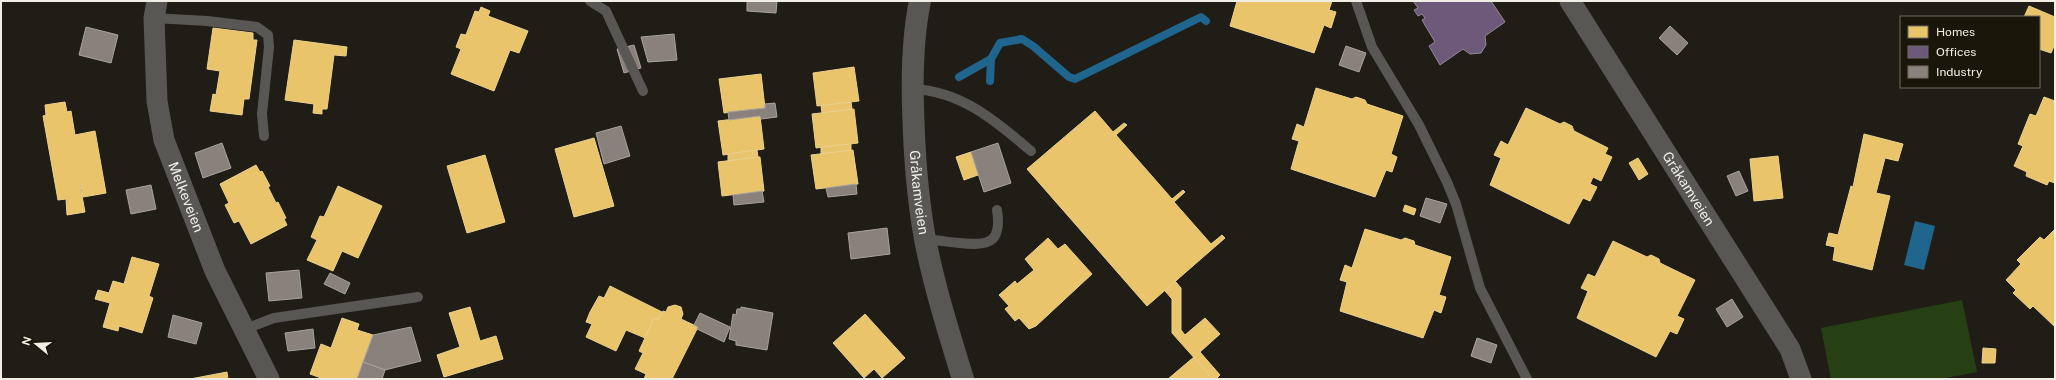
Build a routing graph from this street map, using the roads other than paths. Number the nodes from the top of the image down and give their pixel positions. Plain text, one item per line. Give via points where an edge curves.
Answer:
1 (590, 1) edge
2 (920, 1) edge
3 (1356, 1) edge
4 (1570, 1) edge
5 (156, 10) edge
6 (913, 89) junction
7 (643, 91) dead end
8 (264, 136) dead end
9 (1031, 151) dead end
10 (997, 210) dead end
11 (925, 239) junction
12 (418, 297) dead end
13 (244, 329) junction
14 (269, 379) edge
15 (963, 379) edge
16 (1527, 379) edge
17 (1801, 379) edge

1 - 7 lane via 606,11
2 - 6 street, Gråkamveien via 914,48
3 - 16 lane via 1372,47 1419,125 1447,182 1456,204 1480,288
4 - 17 street, Gråkamveien via 1790,350
5 - 8 lane via 207,21 257,27 268,35 262,114
5 - 13 street, Melkeveien via 157,101 164,140 215,271
6 - 9 lane via 941,92 979,110
6 - 11 street, Gråkamveien via 914,147
10 - 11 lane via 998,230 994,238 985,244
11 - 15 street, Gråkamveien
12 - 13 lane via 274,318
13 - 14 street, Melkeveien

